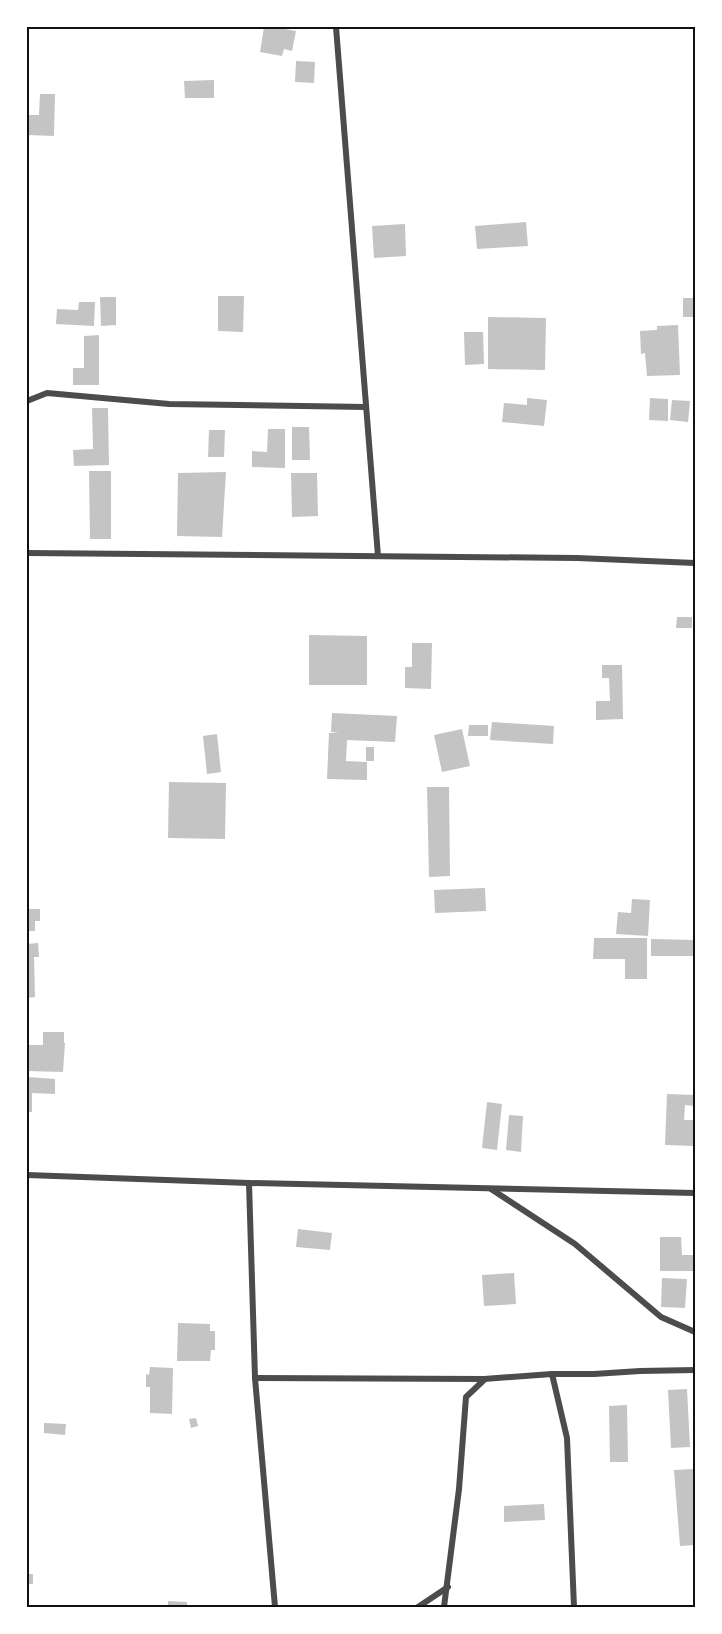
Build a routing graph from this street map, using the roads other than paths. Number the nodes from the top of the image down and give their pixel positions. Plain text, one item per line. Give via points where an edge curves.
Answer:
1 (336, 27) edge
2 (27, 401) edge
3 (366, 407) junction
4 (27, 553) edge
5 (378, 556) junction
6 (695, 563) edge
7 (27, 1175) edge
8 (249, 1183) junction
9 (491, 1188) junction
10 (695, 1193) edge
11 (695, 1332) edge
12 (695, 1370) edge
13 (552, 1374) junction
14 (255, 1378) junction
15 (484, 1379) junction
16 (448, 1587) junction
17 (275, 1607) edge
18 (418, 1607) edge
19 (444, 1607) edge
20 (574, 1607) edge

1 - 3 street
2 - 3 street via 47,393 168,404
3 - 5 street
4 - 5 street
5 - 6 street
7 - 8 street
8 - 9 street
8 - 14 street
9 - 10 street
9 - 11 street via 575,1244 661,1317
12 - 13 street
13 - 15 street
13 - 20 street via 567,1438
14 - 15 street
14 - 17 street
15 - 16 street via 466,1397
16 - 18 street
16 - 19 street

